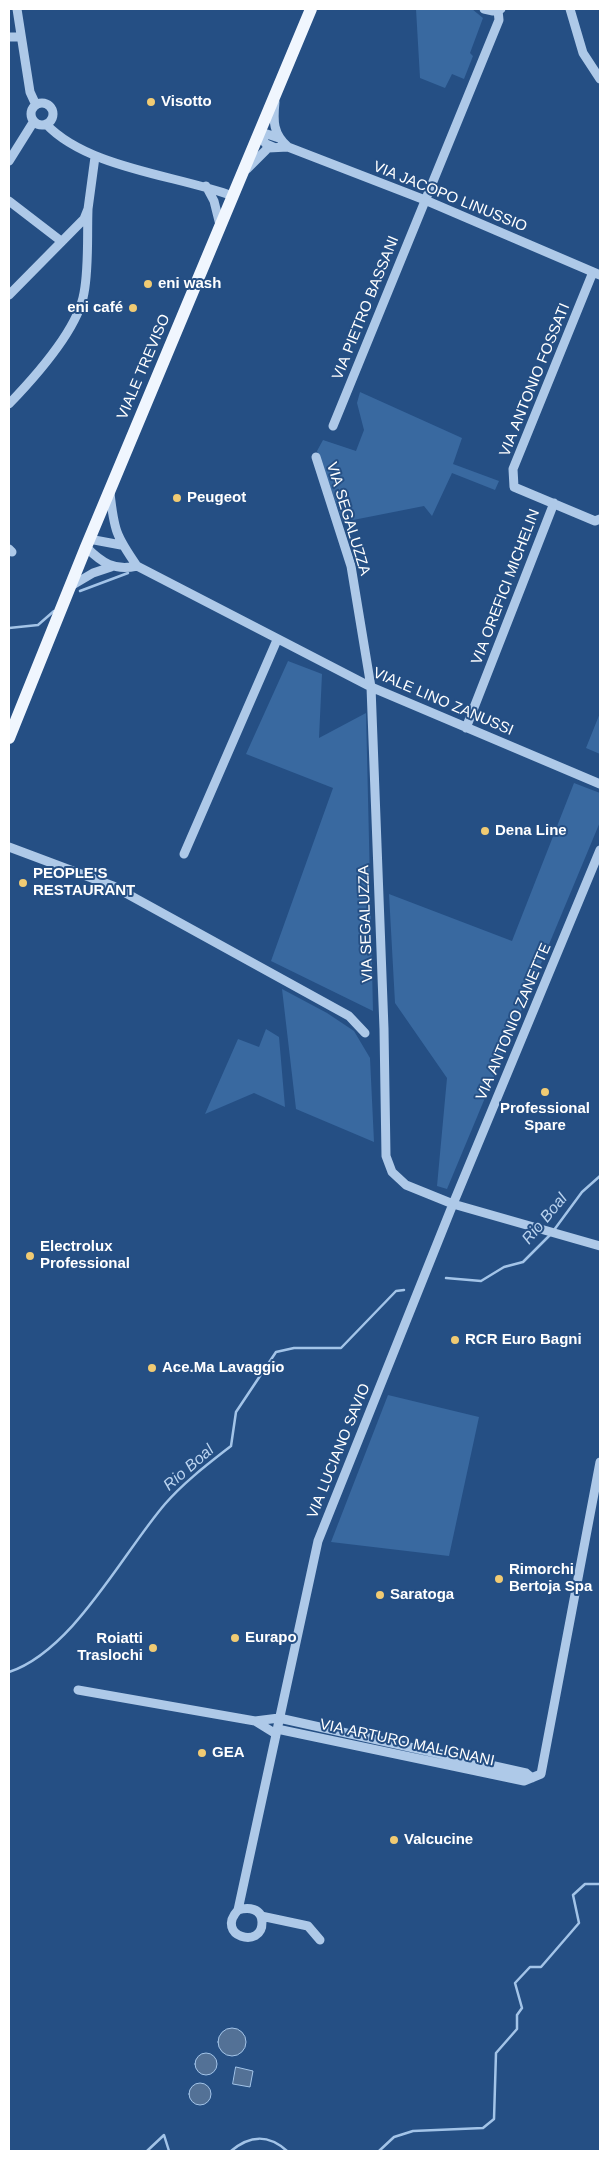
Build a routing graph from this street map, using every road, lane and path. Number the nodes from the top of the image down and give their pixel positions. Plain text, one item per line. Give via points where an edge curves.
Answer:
1 (17, 9) edge
2 (310, 9) edge
3 (484, 9) edge
4 (570, 9) edge
5 (499, 10) edge
6 (21, 37) junction
7 (9, 38) edge
8 (600, 79) edge
9 (276, 94) junction
10 (36, 105) junction
11 (34, 121) junction
12 (46, 124) junction
13 (259, 135) junction
14 (279, 138) junction
15 (272, 147) junction
16 (288, 147) junction
17 (95, 157) junction
18 (9, 162) edge
19 (243, 174) junction
20 (206, 186) junction
21 (233, 196) junction
22 (425, 200) junction
23 (9, 201) edge
24 (88, 209) junction
25 (220, 226) junction
26 (61, 242) junction
27 (597, 273) edge
28 (9, 295) edge
29 (9, 404) edge
30 (333, 426) dead end
31 (316, 457) dead end
32 (110, 490) junction
33 (554, 503) junction
34 (600, 519) edge
35 (87, 543) junction
36 (121, 545) junction
37 (137, 566) junction
38 (111, 567) junction
39 (69, 588) junction
40 (277, 640) junction
41 (370, 687) junction
42 (466, 728) junction
43 (9, 738) edge
44 (600, 784) edge
45 (9, 847) edge
46 (600, 850) edge
47 (184, 854) dead end
48 (365, 1033) dead end
49 (453, 1204) junction
50 (600, 1246) edge
51 (600, 1462) edge
52 (78, 1690) dead end
53 (279, 1718) junction
54 (255, 1721) junction
55 (276, 1732) junction
56 (532, 1778) junction
57 (243, 1908) junction
58 (261, 1916) junction
59 (320, 1940) dead end

1 - 6 street
2 - 9 main road, VIALE TREVISO
3 - 5 street
4 - 8 street via 584,53
5 - 22 street, VIA PIETRO BASSANI via 499,20
6 - 7 street
6 - 10 street via 30,92
9 - 13 main road, VIALE TREVISO
9 - 14 street via 274,125
10 - 11 street via 32,111
10 - 12 street via 46,104 52,108 53,116
11 - 12 street
11 - 18 street
12 - 17 street
13 - 14 street
13 - 15 street
13 - 19 main road, VIALE TREVISO
14 - 16 street
15 - 16 street
15 - 19 street via 264,151
16 - 22 street, VIA JACOPO LINUSSIO
17 - 20 street
17 - 24 street
19 - 21 main road, VIALE TREVISO
20 - 21 street
20 - 25 street via 214,201
21 - 25 main road, VIALE TREVISO
22 - 27 street, VIA JACOPO LINUSSIO
22 - 30 street, VIA PIETRO BASSANI
23 - 26 street
24 - 26 street via 84,218
24 - 29 street via 84,295 75,318 39,372
25 - 32 main road, VIALE TREVISO
26 - 28 street
27 - 33 street, VIA ANTONIO FOSSATI via 513,468 514,487
31 - 41 street, VIA SEGALUZZA via 351,566
32 - 35 main road, VIALE TREVISO
32 - 36 street, VIALE LINO ZANUSSI via 114,525
33 - 34 street, VIA OREFICI MICHELIN via 595,520
33 - 42 street, VIA OREFICI MICHELIN
35 - 36 street
35 - 38 street via 98,559
35 - 39 main road, VIALE TREVISO
36 - 37 street, VIALE LINO ZANUSSI
37 - 38 street
37 - 40 street, VIALE LINO ZANUSSI
38 - 39 street via 93,573
39 - 43 main road, VIALE TREVISO
40 - 41 street, VIALE LINO ZANUSSI
40 - 47 street
41 - 42 street, VIALE LINO ZANUSSI
41 - 49 street, VIA SEGALUZZA via 386,1156 392,1172 406,1186
42 - 44 street, VIALE LINO ZANUSSI
45 - 48 street via 113,886 348,1016
46 - 49 street, VIA ANTONIO ZANETTE
49 - 50 street, VIA SEGALUZZA
49 - 53 street, VIA LUCIANO SAVIO via 318,1541
51 - 56 street via 541,1774
52 - 54 street
53 - 54 street
53 - 55 street, VIA LUCIANO SAVIO
53 - 56 street, VIA ARTURO MALIGNANI via 526,1773
54 - 55 street
55 - 56 street, VIA ARTURO MALIGNANI via 524,1781
55 - 57 street, VIA LUCIANO SAVIO via 242,1893
57 - 58 street via 256,1910
57 - 58 street, VIA LUCIANO SAVIO via 233,1915 232,1924 240,1936 247,1938 260,1932
58 - 59 street via 308,1926

